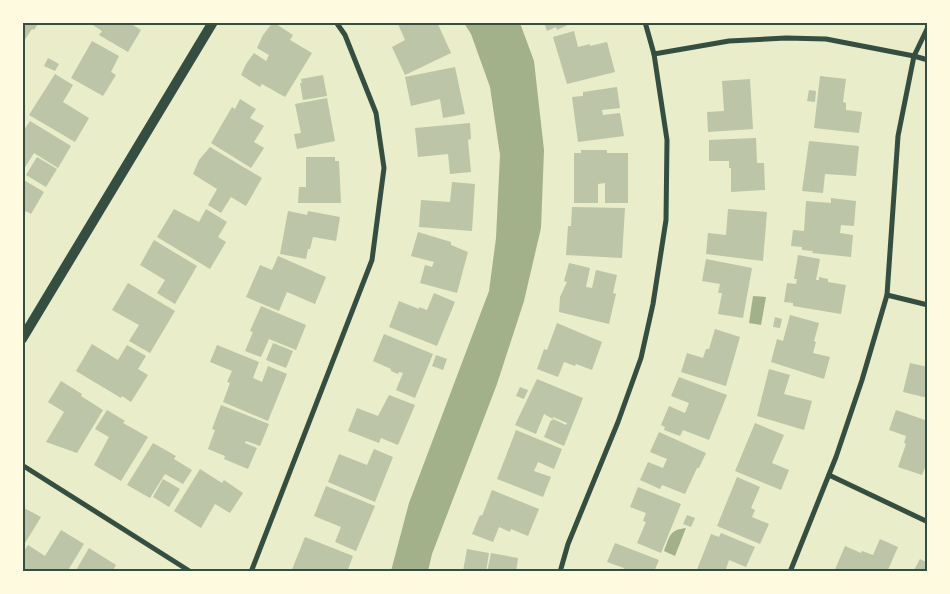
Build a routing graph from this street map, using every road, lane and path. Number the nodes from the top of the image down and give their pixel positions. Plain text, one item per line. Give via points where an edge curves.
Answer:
1 (214, 22) edge
2 (336, 22) edge
3 (645, 22) edge
4 (928, 27) edge
5 (654, 54) junction
6 (914, 56) junction
7 (928, 60) edge
8 (887, 295) junction
9 (928, 305) edge
10 (22, 339) edge
11 (22, 465) edge
12 (829, 476) junction
13 (928, 522) edge
14 (191, 572) edge
15 (250, 572) edge
16 (560, 572) edge
17 (790, 572) edge

1 - 10 main road
2 - 15 street via 345,35 376,112 384,168 372,260
3 - 5 street
4 - 6 street
5 - 6 street via 729,40 786,38 826,39
5 - 16 street via 667,150 666,220 653,304 641,358
6 - 7 street
6 - 8 street via 898,136
8 - 9 street
8 - 12 street
11 - 14 street
12 - 13 street
12 - 17 street

